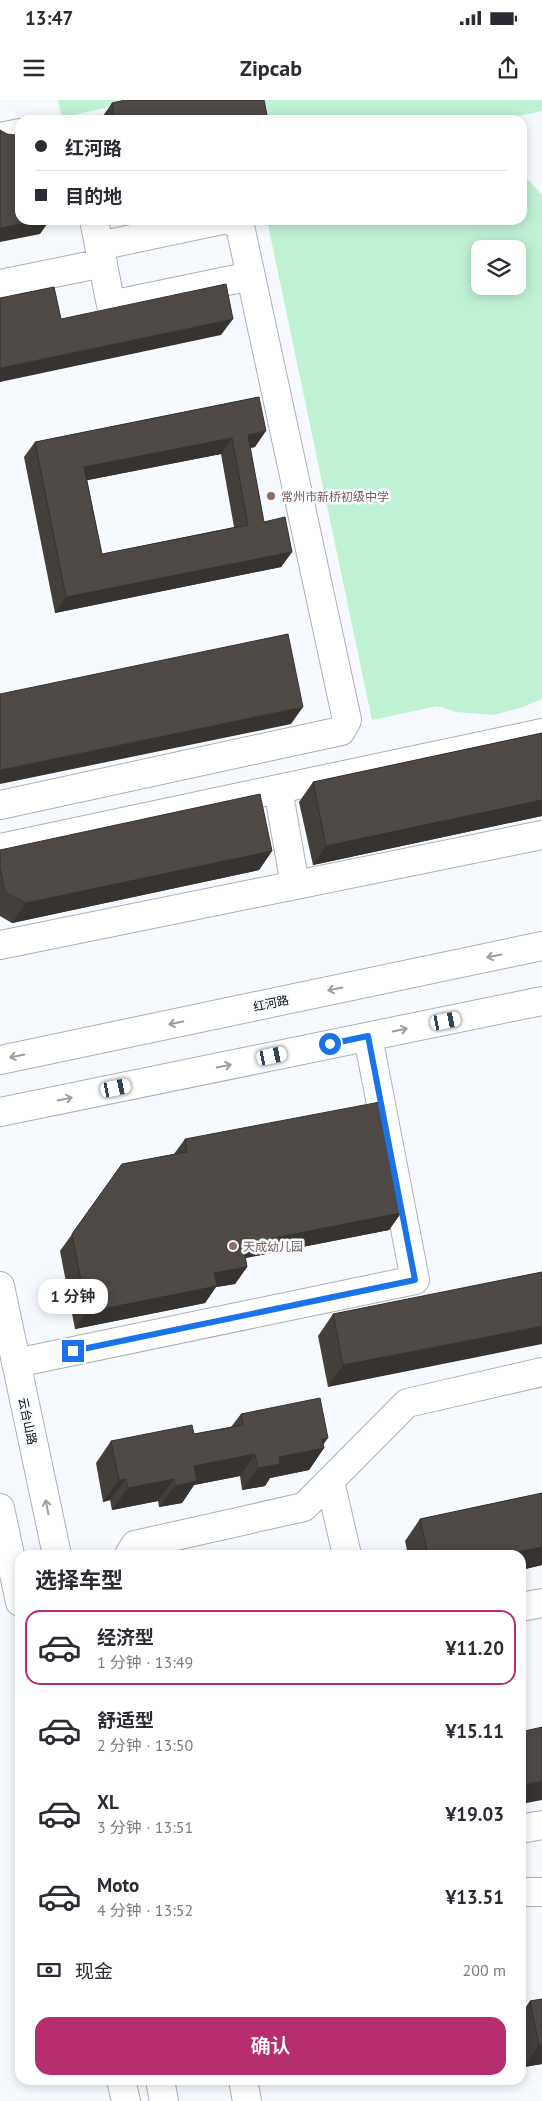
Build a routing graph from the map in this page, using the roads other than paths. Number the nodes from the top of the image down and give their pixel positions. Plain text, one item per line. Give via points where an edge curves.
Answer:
1 (15, 134) edge
2 (0, 137) edge
3 (195, 225) edge
4 (238, 225) edge
5 (99, 243) edge
6 (251, 276) junction
7 (0, 284) edge
8 (542, 733) edge
9 (278, 789) junction
10 (0, 805) edge
11 (542, 836) edge
12 (0, 848) edge
13 (295, 885) junction
14 (0, 945) edge
15 (542, 946) edge
16 (542, 1001) edge
17 (368, 1036) junction
18 (0, 1060) edge
19 (0, 1112) edge
20 (0, 1286) edge
21 (16, 1363) junction
22 (542, 1372) edge
23 (330, 1481) junction
24 (0, 1508) edge
25 (173, 1546) edge
26 (56, 1550) edge
27 (132, 1550) edge
28 (346, 1550) edge
29 (15, 1578) edge
30 (542, 1603) edge
31 (526, 1606) edge
32 (542, 1825) edge
33 (526, 1828) edge
34 (526, 1892) edge
35 (542, 1892) edge
36 (122, 2085) edge
37 (161, 2085) edge
38 (244, 2085) edge
39 (126, 2101) edge
40 (164, 2101) edge
41 (247, 2101) edge

1 - 2 street
3 - 5 street
4 - 6 street
5 - 6 street via 111,305
5 - 7 street
6 - 10 street via 348,720 341,731
8 - 9 street
9 - 12 street
9 - 13 street
11 - 13 street
13 - 14 street
15 -> 18 street, 红河路
17 -> 16 street
19 -> 17 street
17 - 21 street via 415,1280
20 - 21 street, 云台山路
26 -> 21 street, 云台山路
22 - 23 street via 407,1403
23 - 25 street via 304,1507
23 - 28 street
24 - 29 street
25 - 27 street via 135,1545
30 - 31 street
32 - 33 street
34 - 35 street
36 - 39 street
37 - 40 street
38 - 41 street

